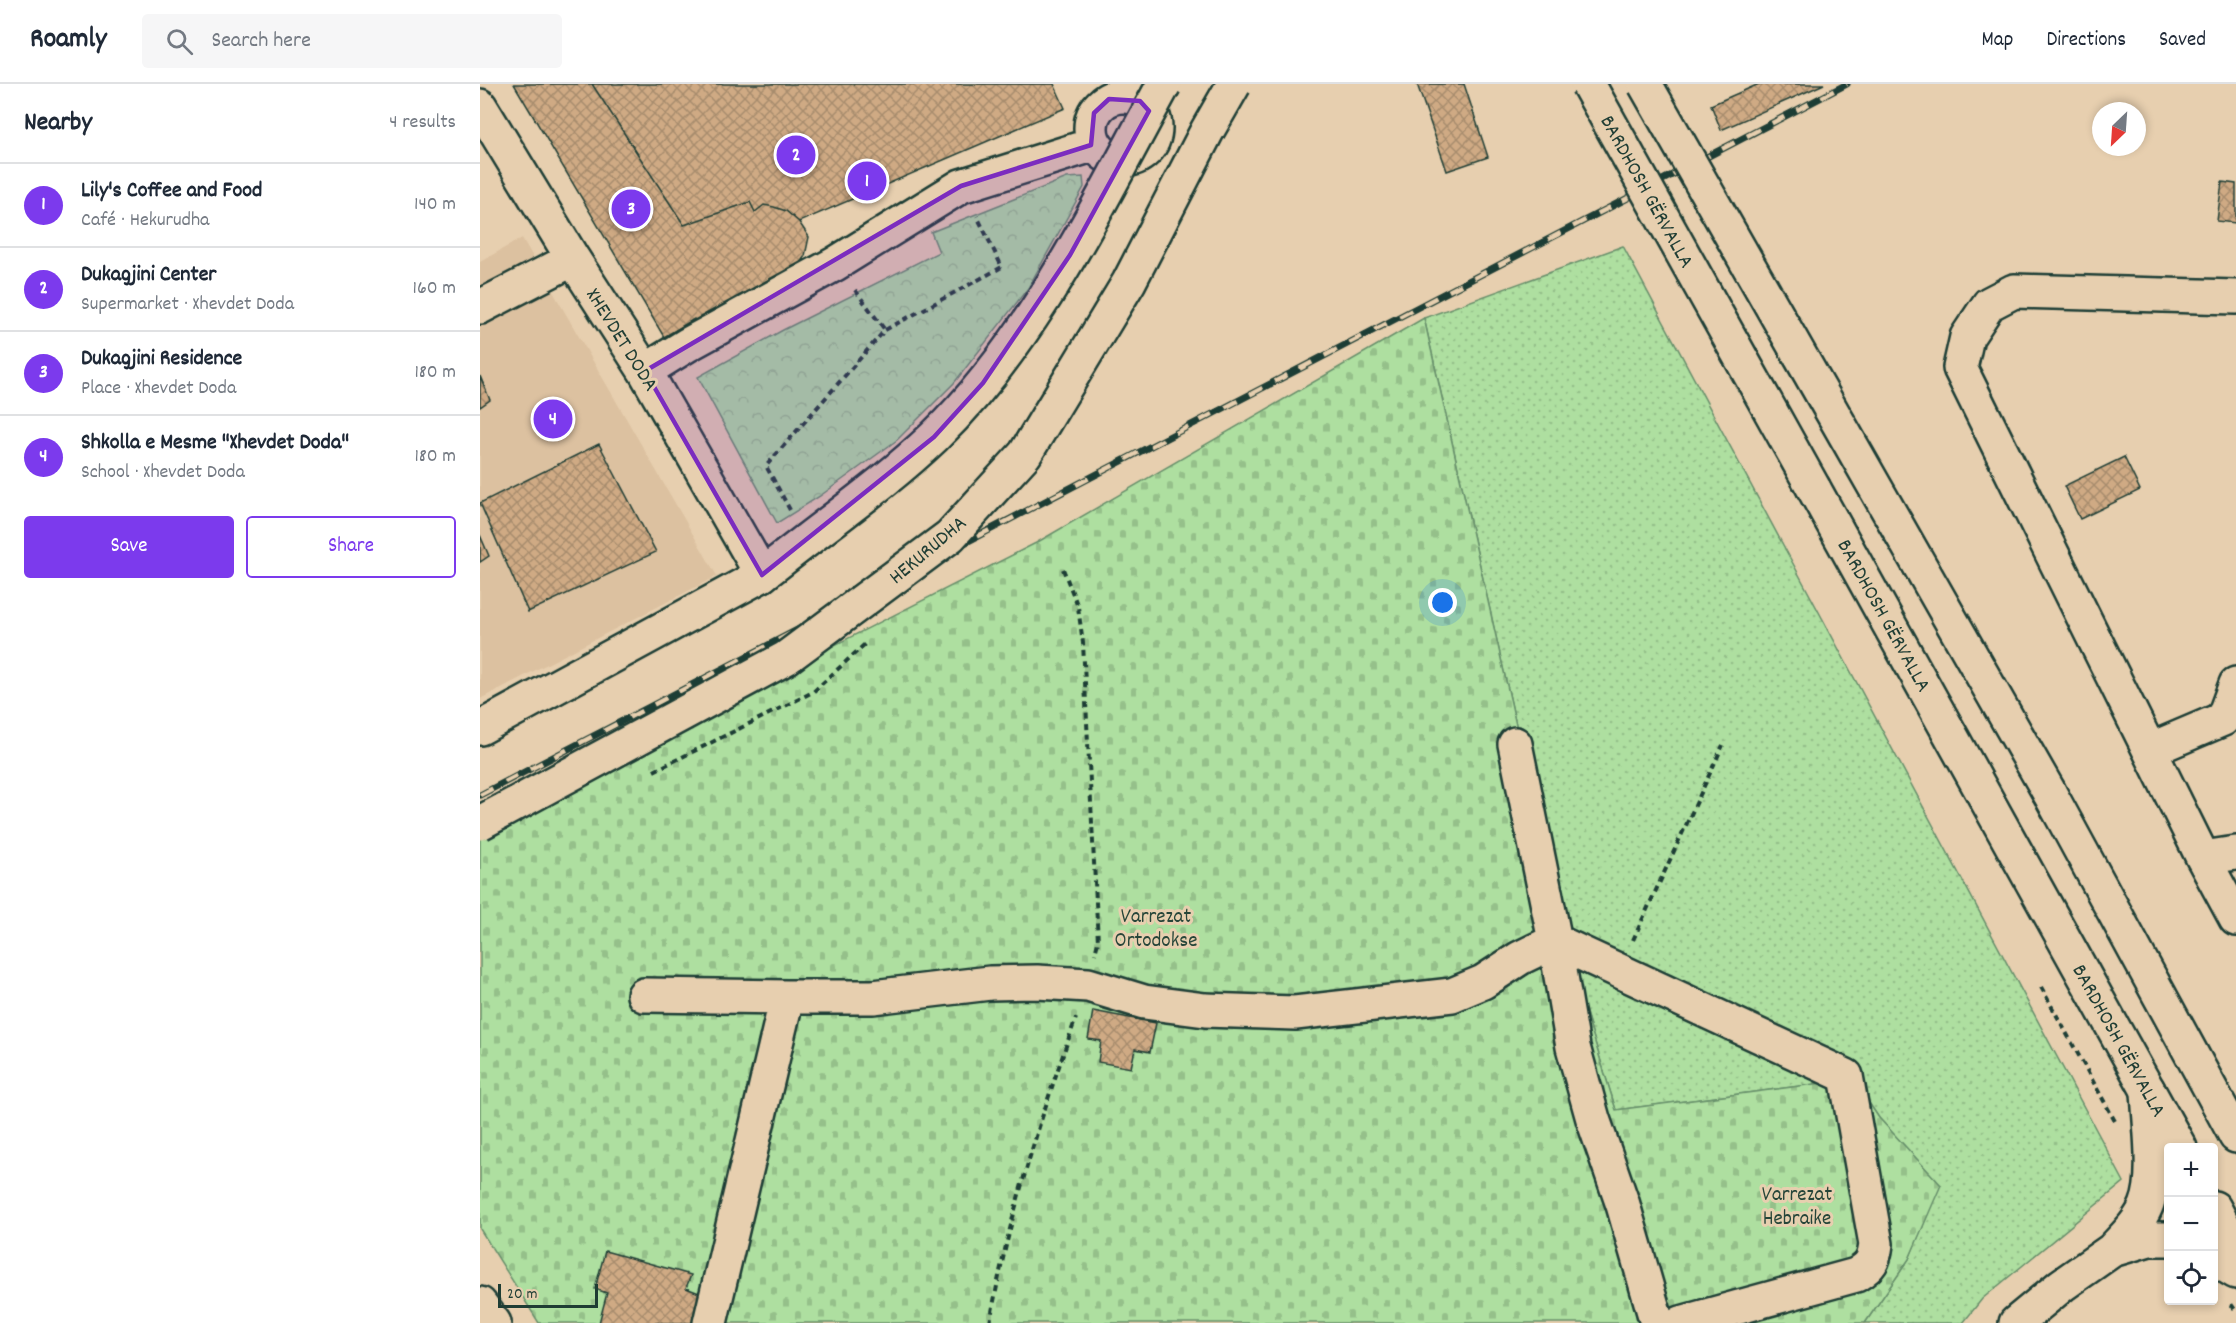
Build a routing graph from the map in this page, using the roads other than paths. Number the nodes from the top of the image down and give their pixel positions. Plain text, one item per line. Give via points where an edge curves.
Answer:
1 (1234, 84) edge
2 (1588, 84) edge
3 (1645, 84) edge
4 (1150, 90) edge
5 (480, 106) edge
6 (1095, 144) junction
7 (573, 259) junction
8 (2236, 297) edge
9 (480, 307) edge
10 (645, 371) junction
11 (762, 575) junction
12 (2236, 684) edge
13 (480, 728) edge
14 (1515, 744) dead end
15 (2150, 750) junction
16 (480, 822) edge
17 (2236, 853) edge
18 (2203, 858) junction
19 (2236, 919) edge
20 (1555, 941) junction
21 (644, 995) dead end
22 (787, 997) junction
23 (2148, 1090) junction
24 (2236, 1136) edge
25 (2177, 1143) edge
26 (2218, 1215) edge
27 (2164, 1239) edge
28 (2236, 1249) edge
29 (2112, 1250) junction
30 (2218, 1261) edge
31 (2236, 1272) edge
32 (480, 1304) edge
33 (494, 1323) edge
34 (710, 1323) edge
35 (1657, 1323) edge
36 (1681, 1323) edge
37 (2016, 1323) edge

1 - 16 main road, HEKURUDHA, bridge via 1129,282 1025,454 950,536 786,658
2 - 23 main road, BARDHOSH GËRVALLA, bridge
3 - 24 main road, bridge via 2049,792
4 - 6 main road via 1109,99 1101,105 1091,124
4 - 6 main road via 1148,109 1155,128 1141,155 1110,158
4 - 11 main road, bridge via 1070,255 983,383 934,437
5 - 7 main road, XHEVDET DODA
6 - 10 main road via 961,186 836,264
7 - 9 main road
7 - 10 main road, XHEVDET DODA
8 - 15 main road via 2014,291 1989,304 1966,337 1960,368
10 - 11 main road, XHEVDET DODA
11 - 13 main road
12 - 15 main road via 2223,719
14 - 20 main road
15 - 18 main road
17 - 18 main road
18 - 19 main road
20 - 22 main road via 1452,995 1295,1013 1205,1010 1144,1002 1088,985 1037,982 990,983 873,997
20 - 35 main road via 1573,1047
20 - 36 main road via 1846,1076 1876,1244 1869,1267 1856,1275
21 - 22 main road
22 - 34 main road
23 - 25 main road, BARDHOSH GËRVALLA
23 - 29 main road via 2149,1195 2136,1222
26 - 28 main road
27 - 29 main road via 2149,1239
29 - 37 main road
30 - 31 main road
32 - 33 main road

